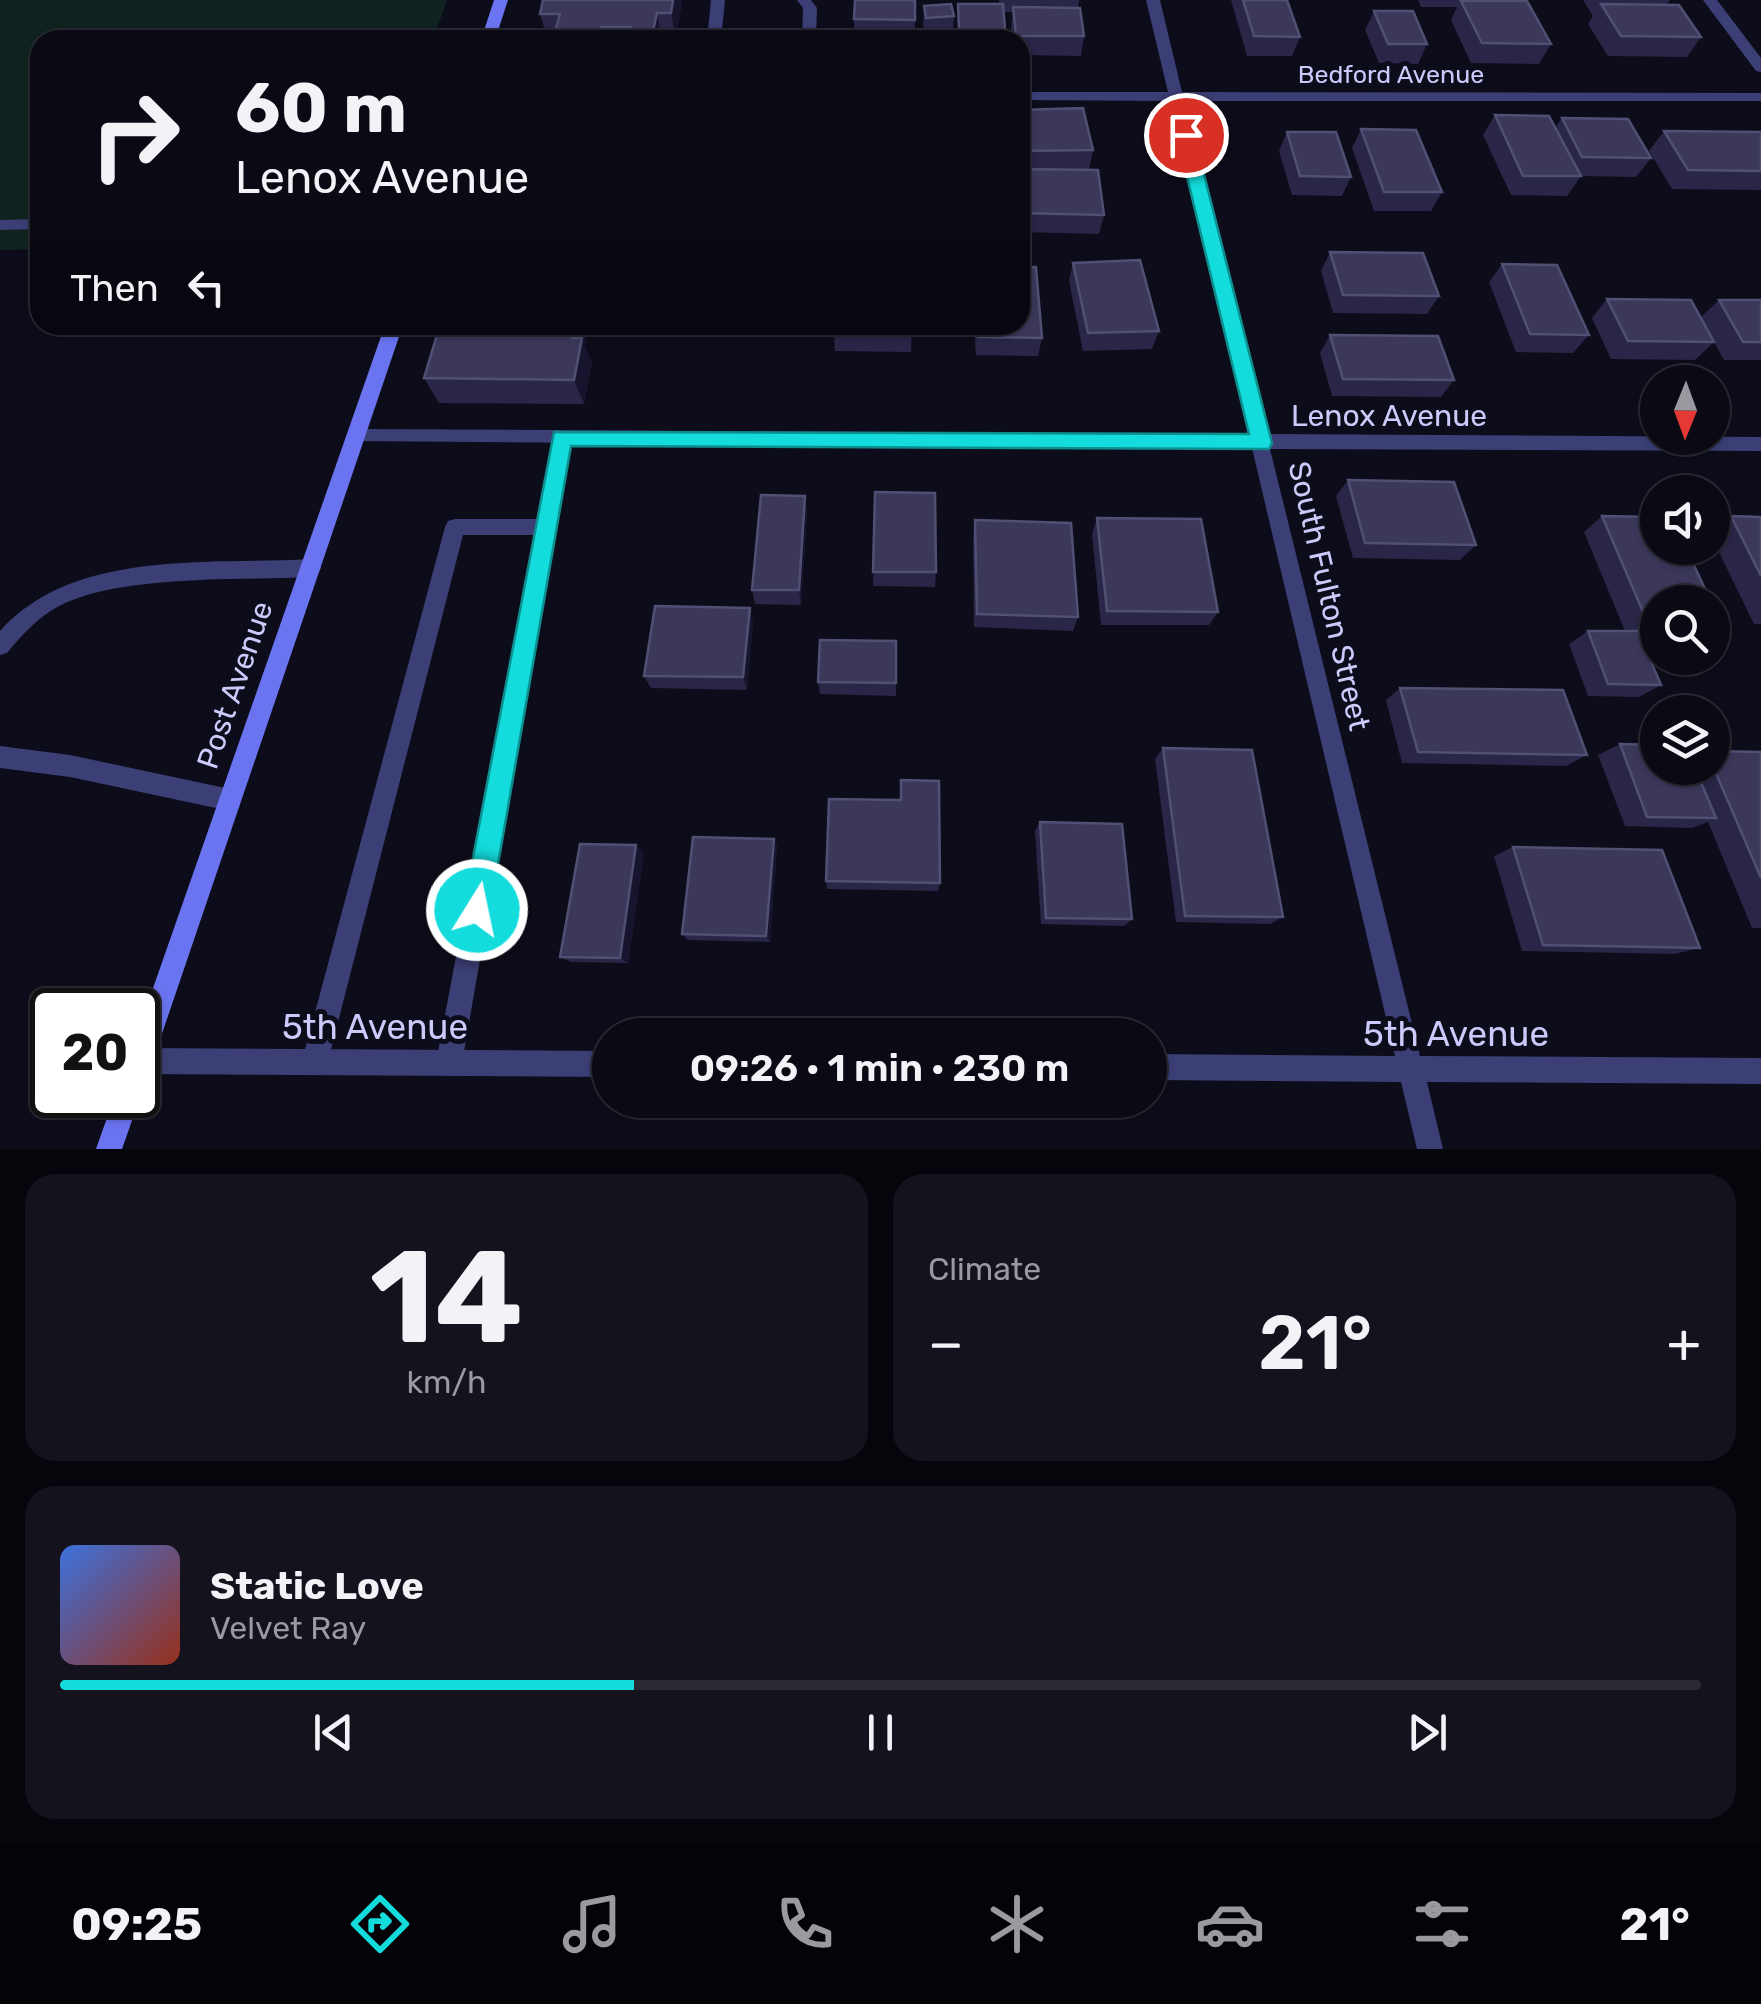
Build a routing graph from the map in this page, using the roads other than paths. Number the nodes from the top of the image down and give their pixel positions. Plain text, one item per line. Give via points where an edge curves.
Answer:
1 (501, 0) edge
2 (718, 0) edge
3 (804, 0) edge
4 (1153, 0) edge
5 (1710, 0) edge
6 (491, 30) edge
7 (715, 30) edge
8 (809, 30) edge
9 (1761, 68) edge
10 (1030, 96) edge
11 (1176, 96) junction
12 (1761, 97) edge
13 (30, 224) edge
14 (0, 225) edge
15 (391, 335) edge
16 (356, 436) junction
17 (562, 438) junction
18 (1262, 443) junction
19 (1761, 444) edge
20 (546, 527) junction
21 (310, 568) junction
22 (0, 646) edge
23 (0, 757) edge
24 (230, 800) junction
25 (160, 1001) edge
26 (316, 1062) junction
27 (449, 1063) junction
28 (160, 1064) edge
29 (592, 1064) edge
30 (1167, 1067) edge
31 (1411, 1069) junction
32 (1761, 1071) edge
33 (120, 1118) edge
34 (109, 1149) edge
35 (1430, 1149) edge

1 - 6 main road
2 - 7 street
3 - 8 street
4 - 11 street, South Fulton Street
5 - 9 street
10 - 11 street, Bedford Avenue
11 - 12 street, Bedford Avenue
11 - 18 street, South Fulton Street
13 - 14 street
15 - 16 main road, Post Avenue
16 - 17 street, Lenox Avenue
16 - 21 main road, Post Avenue
17 - 18 street, Lenox Avenue
17 - 20 street
18 - 19 street, Lenox Avenue
18 - 31 street, South Fulton Street
20 - 26 street via 455,526
20 - 27 street
21 - 22 street via 105,585 58,597 22,618
21 - 24 main road, Post Avenue
23 - 24 street
24 - 25 main road, Post Avenue
26 - 27 street, 5th Avenue
26 - 28 street, 5th Avenue
27 - 29 street, 5th Avenue
30 - 31 street, 5th Avenue
31 - 32 street, 5th Avenue
31 - 35 street, South Fulton Street
33 - 34 main road

